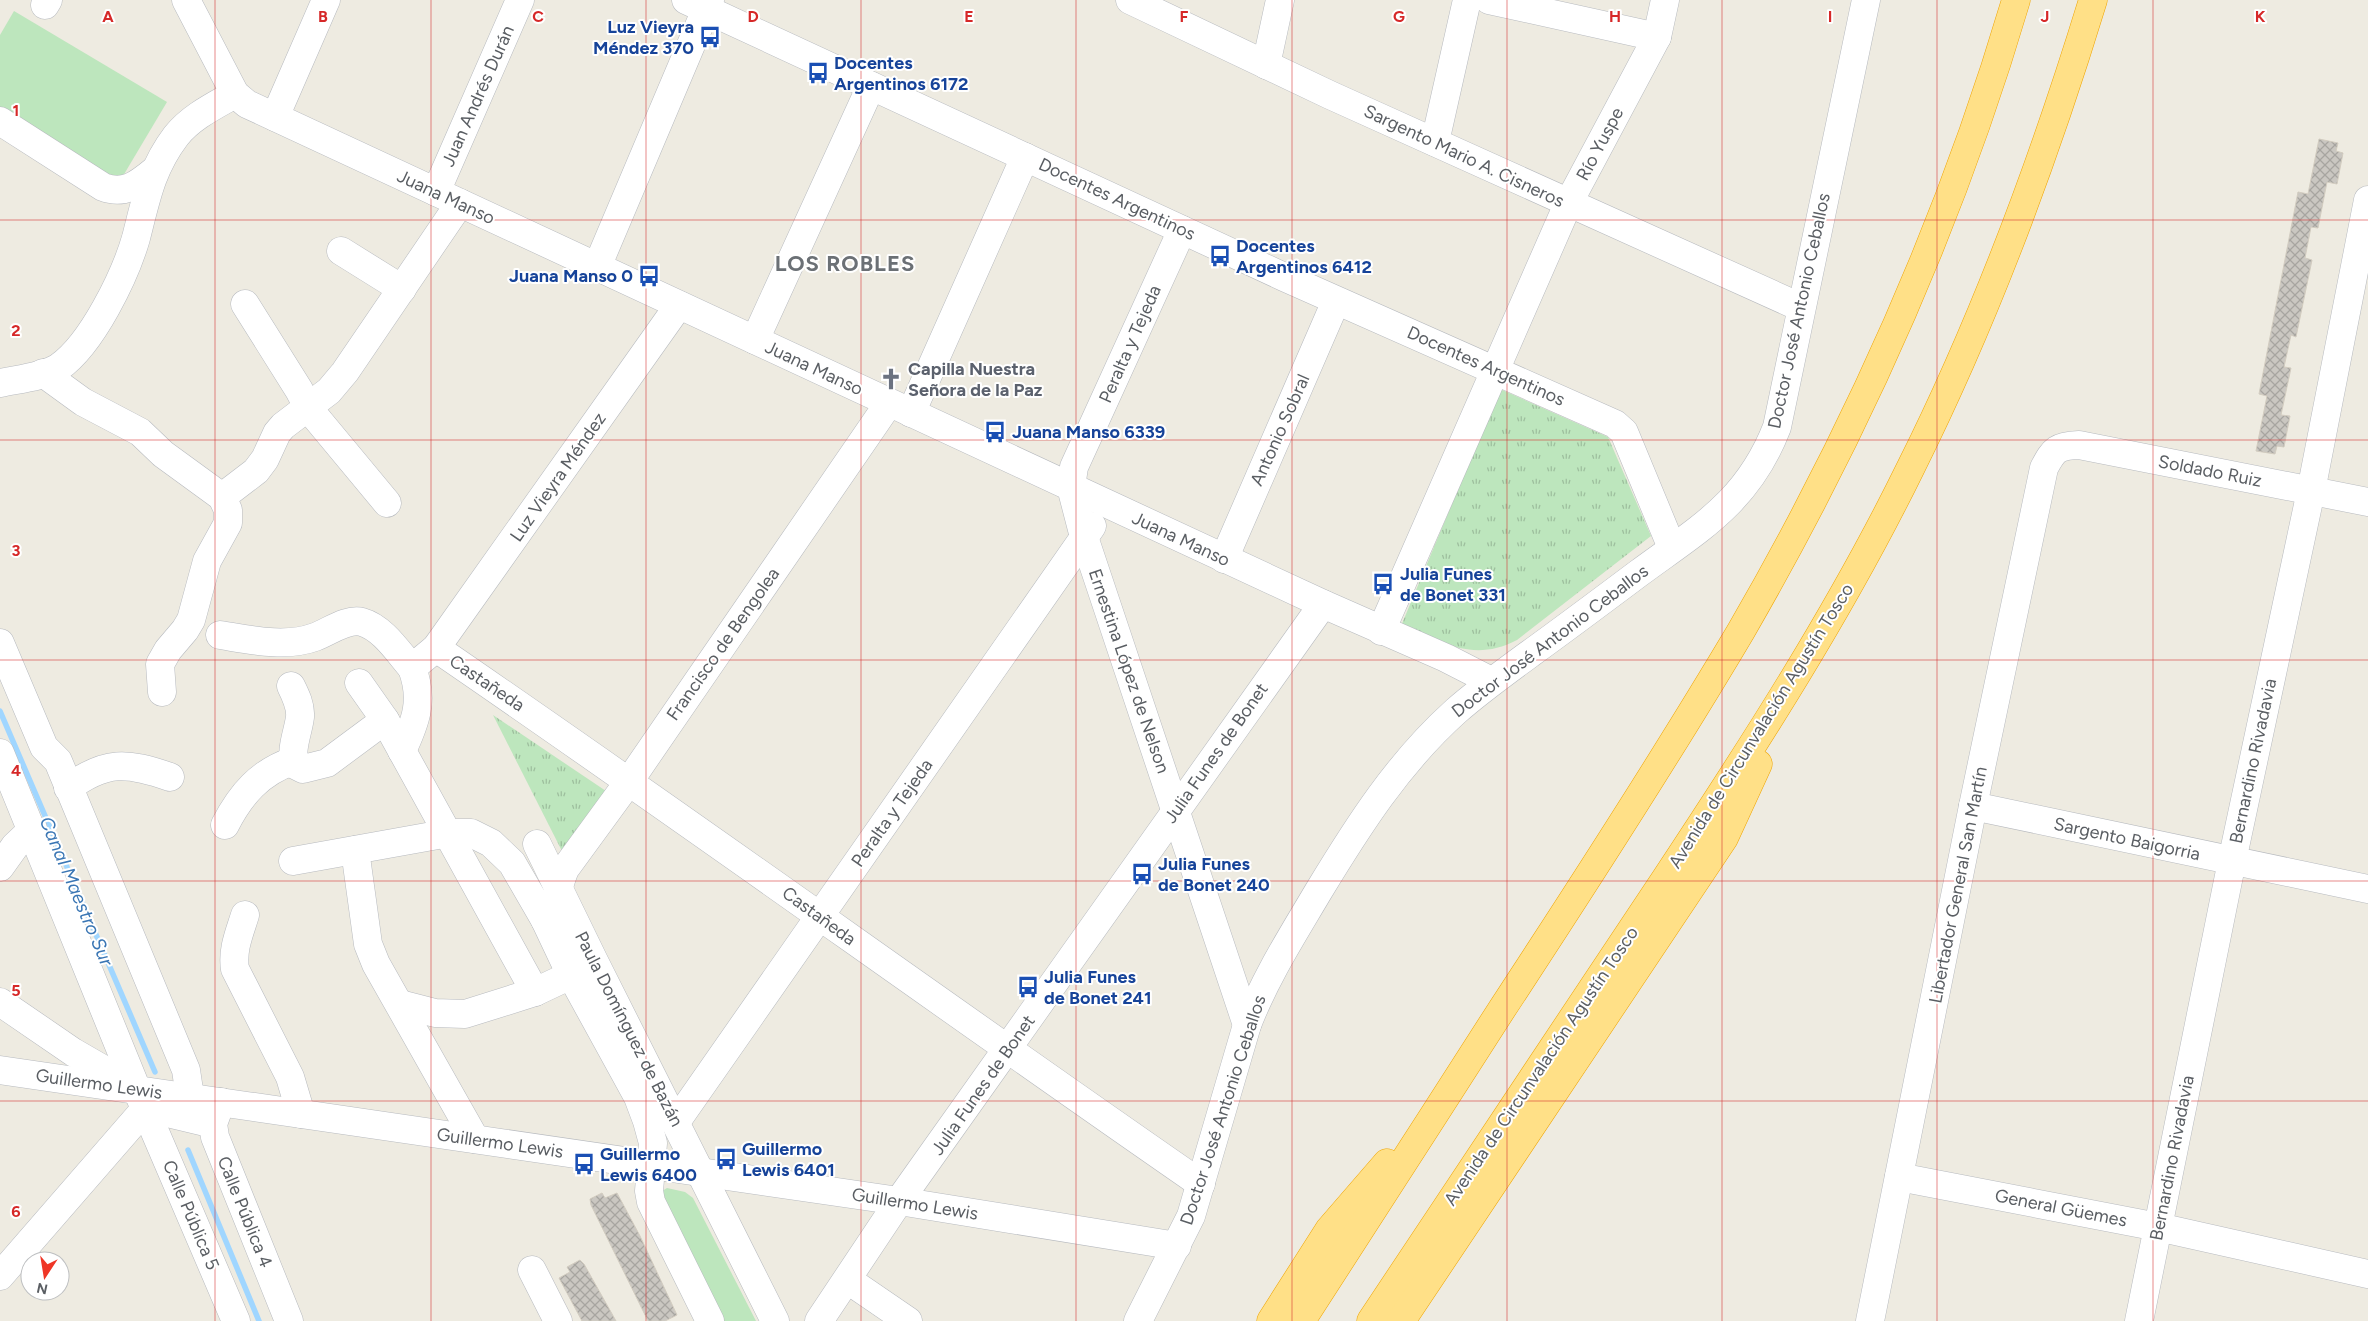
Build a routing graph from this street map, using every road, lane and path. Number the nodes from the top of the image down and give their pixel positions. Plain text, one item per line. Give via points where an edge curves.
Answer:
1 (186, 0) edge
2 (326, 0) edge
3 (520, 0) edge
4 (1130, 0) edge
5 (1280, 0) edge
6 (1467, 0) edge
7 (1489, 0) edge
8 (1665, 0) edge
9 (1866, 0) edge
10 (2016, 0) edge
11 (2093, 0) edge
12 (701, 3) edge
13 (1657, 37) junction
14 (1266, 65) junction
15 (871, 86) junction
16 (234, 94) junction
17 (275, 117) junction
18 (0, 121) edge
19 (1435, 142) junction
20 (1026, 157) junction
21 (154, 171) junction
22 (102, 187) junction
23 (448, 198) junction
24 (2368, 200) edge
25 (1568, 204) junction
26 (1182, 230) junction
27 (137, 232) junction
28 (341, 251) dead end
29 (597, 267) junction
30 (402, 289) junction
31 (1336, 301) junction
32 (245, 304) dead end
33 (680, 305) junction
34 (1800, 307) junction
35 (755, 340) junction
36 (1496, 370) junction
37 (43, 373) junction
38 (0, 383) edge
39 (900, 408) junction
40 (308, 409) junction
41 (2053, 451) joint
42 (1071, 488) junction
43 (2311, 491) junction
44 (222, 497) junction
45 (2368, 502) edge
46 (386, 503) dead end
47 (1107, 504) junction
48 (1084, 538) junction
49 (1672, 548) junction
50 (1224, 559) junction
51 (1322, 604) junction
52 (1381, 631) junction
53 (220, 635) dead end
54 (0, 643) edge
55 (436, 648) junction
56 (1809, 654) junction
57 (412, 668) junction
58 (1491, 681) junction
59 (359, 683) dead end
60 (291, 686) dead end
61 (162, 692) dead end
62 (385, 720) junction
63 (402, 751) junction
64 (0, 753) edge
65 (294, 761) junction
66 (170, 777) dead end
67 (630, 780) junction
68 (68, 788) junction
69 (1973, 806) junction
70 (1176, 810) junction
71 (225, 825) dead end
72 (33, 829) junction
73 (448, 833) junction
74 (538, 844) dead end
75 (355, 850) junction
76 (293, 861) dead end
77 (2232, 861) junction
78 (0, 867) edge
79 (558, 885) junction
80 (2368, 889) edge
81 (245, 915) dead end
82 (820, 917) junction
83 (545, 920) junction
84 (582, 967) junction
85 (535, 992) junction
86 (0, 1002) edge
87 (400, 1004) junction
88 (1247, 1025) junction
89 (1008, 1051) junction
90 (0, 1070) edge
91 (1452, 1086) junction
92 (190, 1097) junction
93 (142, 1099) junction
94 (217, 1113) junction
95 (301, 1114) junction
96 (676, 1122) junction
97 (475, 1139) junction
98 (652, 1165) junction
99 (700, 1172) junction
100 (1899, 1177) junction
101 (1201, 1184) junction
102 (900, 1201) junction
103 (2158, 1227) junction
104 (1177, 1246) junction
105 (532, 1270) dead end
106 (2368, 1274) edge
107 (0, 1276) edge
108 (848, 1280) junction
109 (236, 1321) edge
110 (288, 1321) edge
111 (558, 1321) edge
112 (710, 1321) edge
113 (775, 1321) edge
114 (819, 1321) edge
115 (908, 1321) edge
116 (1138, 1321) edge
117 (1271, 1321) edge
118 (1301, 1321) edge
119 (1371, 1321) edge
120 (1401, 1321) edge
121 (1870, 1321) edge
122 (2139, 1321) edge

1 - 16 street, Juana Manso
2 - 17 street
3 - 23 street, Juan Andrés Durán
4 - 14 street, Sargento Mario A. Cisneros
5 - 14 street
6 - 19 street
7 - 13 street
8 - 13 street, Río Yuspe
9 - 34 street, Doctor José Antonio Ceballos
10 - 91 highway via 1974,129 1929,249 1868,388 1806,512 1696,706
11 - 56 highway, Avenida de Circunvalación Agustín Tosco via 2040,164 1974,332 1870,548
12 - 15 street, Docentes Argentinos
12 - 29 street
13 - 25 street, Río Yuspe
14 - 19 street, Sargento Mario A. Cisneros
15 - 20 street, Docentes Argentinos
15 - 35 street
16 - 17 street, Juana Manso
16 - 21 street via 196,117 178,134
17 - 23 street, Juana Manso
18 - 22 street
19 - 25 street, Sargento Mario A. Cisneros
20 - 26 street, Docentes Argentinos
20 - 39 street, Francisco de Bengolea
21 - 22 street via 136,186 122,191
21 - 27 street
22 - 27 street via 124,207
23 - 29 street, Juana Manso
23 - 30 street, Juan Andrés Durán
24 - 43 street, Bernardino Rivadavia
25 - 34 street, Sargento Mario A. Cisneros
25 - 36 street, Río Yuspe
26 - 31 street, Docentes Argentinos
26 - 42 street, Peralta y Tejeda via 1074,467
27 - 37 street via 127,262 88,338 58,368
28 - 30 street
29 - 33 street, Juana Manso
30 - 40 street, Juan Andrés Durán via 345,372
31 - 36 street, Docentes Argentinos
31 - 50 street, Antonio Sobral
32 - 40 street
33 - 35 street, Juana Manso
33 - 55 street, Luz Vieyra Méndez
34 - 49 street, Doctor José Antonio Ceballos via 1776,427 1760,464 1735,498
35 - 39 street, Juana Manso
36 - 49 street, Docentes Argentinos via 1615,424 1624,432
36 - 52 street
37 - 38 street
37 - 44 street via 83,402 140,432 163,454
39 - 42 street, Juana Manso
39 - 67 street, Francisco de Bengolea
40 - 44 street, Juan Andrés Durán via 283,426 256,471
40 - 46 street
41 - 43 street, Soldado Ruiz via 2079,445
41 - 69 street, Libertador General San Martín via 2044,468
42 - 47 street, Juana Manso
42 - 48 street, Ernestina López de Nelson
43 - 45 street, Soldado Ruiz
43 - 77 street, Bernardino Rivadavia
44 - 61 street via 228,510 228,523 206,561 191,620 160,664
47 - 48 street, Peralta y Tejeda
47 - 50 street, Juana Manso
48 - 70 street, Ernestina López de Nelson
48 - 82 street, Peralta y Tejeda
49 - 58 street, Doctor José Antonio Ceballos
50 - 51 street, Juana Manso
51 - 52 street, Juana Manso
51 - 70 street, Julia Funes de Bonet
52 - 58 street, Juana Manso
53 - 57 street via 261,642 293,642 313,638 354,620 364,622 382,634
54 - 68 street via 44,747 58,762
55 - 57 street, Luz Vieyra Méndez
55 - 67 street, Castañeda
56 - 119 highway, Avenida de Circunvalación Agustín Tosco via 1702,826
56 - 120 highway via 1724,838
57 - 63 street via 419,700 414,724
58 - 88 street, Doctor José Antonio Ceballos via 1434,732 1378,797 1274,964
59 - 62 street
60 - 65 street via 300,715
62 - 63 street
62 - 65 street via 327,763 303,770
63 - 73 street
64 - 72 street, Calle Pública 5
65 - 71 street via 276,767 254,783 236,803
66 - 68 street via 144,768 121,765 85,776
67 - 79 street, Francisco de Bengolea via 565,870
67 - 82 street, Castañeda
68 - 92 street via 186,1070
69 - 77 street, Sargento Baigorria
69 - 100 street, Libertador General San Martín
70 - 88 street, Ernestina López de Nelson
70 - 89 street, Julia Funes de Bonet
72 - 78 street
72 - 93 street, Calle Pública 5
73 - 75 street
73 - 83 street via 471,833 491,843 512,863
73 - 85 street
74 - 79 street, Paula Domínguez de Bazán
75 - 76 street
75 - 87 street via 368,944
77 - 80 street, Sargento Baigorria
77 - 103 street, Bernardino Rivadavia
79 - 83 street, Francisco de Bengolea via 553,910
79 - 84 street, Paula Domínguez de Bazán
81 - 95 street via 235,944 235,969 290,1077
82 - 89 street, Castañeda
82 - 96 street, Peralta y Tejeda
83 - 84 street
84 - 85 street
84 - 96 street, Paula Domínguez de Bazán
84 - 98 street via 647,1121 653,1143
85 - 87 street via 465,1014 435,1013
86 - 93 street
87 - 97 street
88 - 101 street, Doctor José Antonio Ceballos
89 - 101 street, Castañeda
89 - 102 street, Julia Funes de Bonet
90 - 93 street, Guillermo Lewis
91 - 117 highway via 1329,1230
91 - 118 highway
92 - 93 street, Guillermo Lewis
92 - 94 street, Guillermo Lewis
93 - 94 street
93 - 107 street
93 - 109 street, Calle Pública 5
94 - 95 street, Guillermo Lewis
94 - 110 street, Calle Pública 4 via 214,1137
95 - 97 street, Guillermo Lewis
96 - 99 street, Paula Domínguez de Bazán
97 - 98 street, Guillermo Lewis
98 - 99 street, Guillermo Lewis
98 - 112 street via 651,1202
99 - 102 street, Guillermo Lewis
99 - 113 street, Paula Domínguez de Bazán
100 - 103 street, General Güemes
100 - 121 street, Libertador General San Martín
101 - 104 street, Doctor José Antonio Ceballos
102 - 104 street, Guillermo Lewis
102 - 108 street, Julia Funes de Bonet
103 - 106 street, General Güemes
103 - 122 street, Bernardino Rivadavia
104 - 116 street, Doctor José Antonio Ceballos
105 - 111 street
108 - 114 street, Julia Funes de Bonet
108 - 115 street

